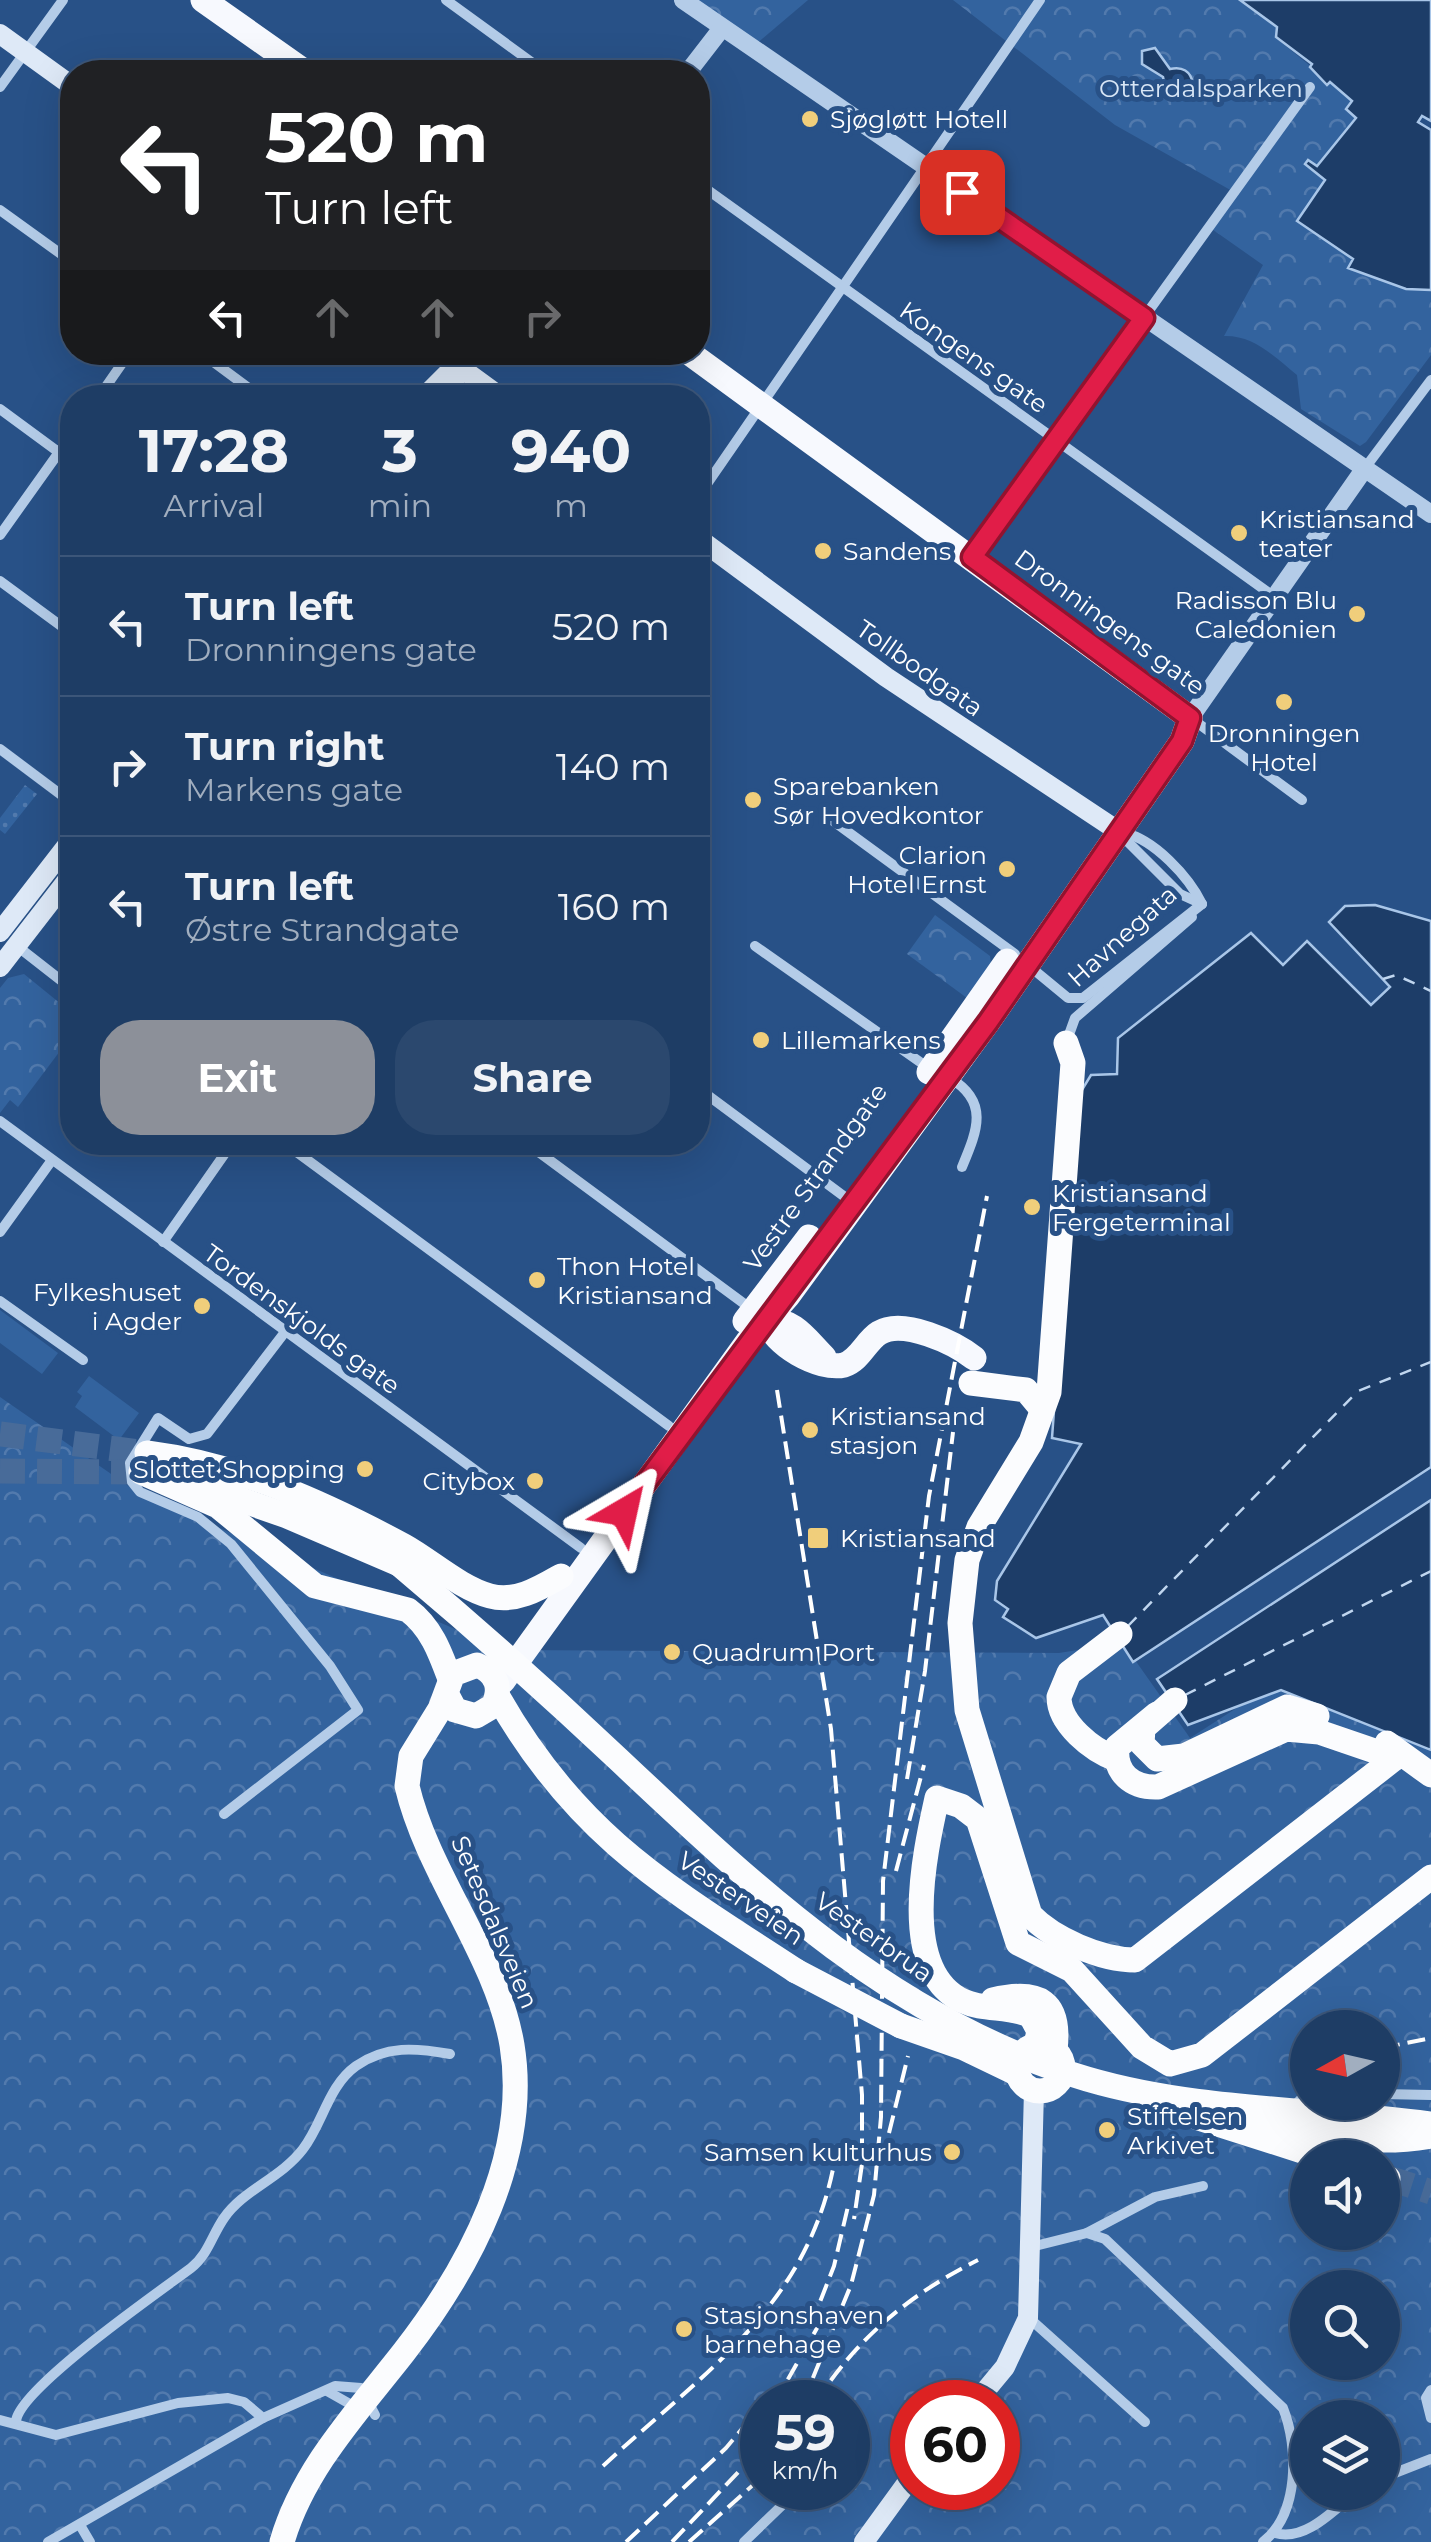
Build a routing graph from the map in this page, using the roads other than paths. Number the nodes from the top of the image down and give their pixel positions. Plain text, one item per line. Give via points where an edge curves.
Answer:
1 (64, 0) edge
2 (203, 0) edge
3 (446, 0) edge
4 (683, 0) edge
5 (1040, 0) edge
6 (722, 28) junction
7 (0, 34) edge
8 (26, 52) junction
9 (288, 60) edge
10 (528, 60) edge
11 (697, 60) edge
12 (60, 77) edge
13 (1310, 86) dead end
14 (0, 87) edge
15 (924, 167) junction
16 (710, 192) edge
17 (0, 210) edge
18 (60, 253) edge
19 (841, 286) junction
20 (1144, 318) junction
21 (218, 365) edge
22 (457, 365) edge
23 (469, 365) edge
24 (706, 365) edge
25 (1431, 380) edge
26 (244, 385) edge
27 (436, 385) edge
28 (489, 385) edge
29 (761, 406) junction
30 (0, 409) edge
31 (1056, 439) junction
32 (59, 452) joint
33 (1365, 468) junction
34 (710, 479) edge
35 (1431, 514) edge
36 (0, 535) edge
37 (710, 547) edge
38 (972, 557) junction
39 (0, 581) edge
40 (1277, 598) junction
41 (60, 625) edge
42 (1190, 718) junction
43 (0, 749) edge
44 (60, 794) edge
45 (1302, 800) dead end
46 (829, 818) dead end
47 (1111, 828) junction
48 (60, 858) edge
49 (60, 886) edge
50 (1202, 904) junction
51 (8, 939) edge
52 (755, 946) dead end
53 (1019, 958) junction
54 (0, 966) edge
55 (60, 979) edge
56 (1066, 1043) joint
57 (938, 1073) junction
58 (710, 1097) edge
59 (0, 1121) edge
60 (224, 1155) edge
61 (301, 1155) edge
62 (541, 1155) edge
63 (52, 1160) junction
64 (962, 1167) dead end
65 (847, 1198) junction
66 (0, 1232) edge
67 (163, 1242) junction
68 (0, 1301) edge
69 (760, 1316) junction
70 (285, 1332) junction
71 (83, 1360) dead end
72 (973, 1371) joint
73 (1041, 1408) junction
74 (669, 1426) junction
75 (581, 1548) junction
76 (411, 1560) junction
77 (561, 1576) junction
78 (460, 1580) junction
79 (1120, 1634) dead end
80 (448, 1686) junction
81 (485, 1692) junction
82 (1398, 1757) junction
83 (1116, 1759) junction
84 (1431, 1762) edge
85 (1431, 1775) edge
86 (224, 1814) dead end
87 (1431, 1877) edge
88 (450, 2054) dead end
89 (1041, 2065) junction
90 (1400, 2094) edge
91 (1431, 2095) edge
92 (1290, 2116) edge
93 (1431, 2124) edge
94 (1284, 2133) junction
95 (1431, 2136) edge
96 (1295, 2140) edge
97 (1203, 2186) dead end
98 (1086, 2234) junction
99 (1032, 2247) junction
100 (1028, 2318) junction
101 (994, 2380) edge
102 (1431, 2390) edge
103 (327, 2392) junction
104 (367, 2408) junction
105 (263, 2418) junction
106 (1431, 2418) edge
107 (0, 2420) edge
108 (16, 2421) junction
109 (1145, 2422) dead end
110 (1431, 2460) edge
111 (1400, 2471) edge
112 (890, 2506) edge
113 (777, 2510) edge
114 (1336, 2510) edge
115 (80, 2525) junction
116 (1275, 2533) junction
117 (48, 2542) edge
118 (90, 2542) edge
119 (282, 2542) edge
120 (300, 2542) edge
121 (744, 2542) edge
122 (864, 2542) edge
123 (1263, 2542) edge

1 - 8 street
2 - 9 main road
3 - 10 street
4 - 6 street
5 - 15 street
6 - 11 street
6 - 15 street
7 - 8 main road
8 - 12 main road
8 - 14 street
13 - 20 street
15 - 19 street
15 - 20 street
16 - 19 street, Kongens gate
17 - 18 street
19 - 29 street
19 - 31 street, Kongens gate
20 - 31 street
20 - 33 street
21 - 26 street
22 - 27 main road
23 - 28 main road
24 - 29 main road, Dronningens gate
25 - 33 street
29 - 34 street
29 - 38 main road, Dronningens gate
30 - 32 street
31 - 38 street
31 - 40 street, Kongens gate
32 - 36 street
33 - 35 street
33 - 40 street, Vestre Strandgate
37 - 47 main road, Tollbodgata via 886,677
38 - 42 main road, Dronningens gate
39 - 41 street
40 - 42 street, Vestre Strandgate
42 - 45 street, Dronningens gate
42 - 47 main road, Vestre Strandgate via 1172,733
43 - 44 street
46 - 53 street
47 - 50 street, Tollbodgata via 1180,894
47 - 53 main road, Vestre Strandgate
48 - 51 main road
49 - 51 main road
50 - 53 street, Havnegata via 1089,996 1068,998
50 - 56 street, Havnegata via 1184,928 1075,1018
51 - 54 main road
51 - 55 street
52 - 57 street
53 - 57 main road, Vestre Strandgate
56 - 73 highway via 1073,1063 1066,1196 1048,1392
57 - 64 street via 968,1091 978,1108
57 - 65 main road, Vestre Strandgate
58 - 65 street
59 - 63 street, Tordenskjolds gate
60 - 67 street
61 - 74 street
62 - 69 street
63 - 66 street
63 - 67 street, Tordenskjolds gate
65 - 69 main road, Vestre Strandgate
67 - 70 street, Tordenskjolds gate
68 - 71 street
69 - 72 main road via 795,1327 830,1364 845,1364 890,1330 946,1339
69 - 74 main road, Vestre Strandgate
69 - 81 main road, Vestre Strandgate
70 - 75 street, Tordenskjolds gate
70 - 86 street via 207,1434 189,1438 158,1418 130,1463 140,1492 198,1517 231,1544 354,1702 356,1715
72 - 73 highway via 1026,1390
73 - 82 highway via 1031,1442 979,1527 967,1560 960,1624 967,1710 1020,1892 1046,1931 1134,1960
74 - 75 main road, Vestre Strandgate
75 - 77 main road, Vestre Strandgate
76 - 78 highway
76 - 80 highway via 144,1463 218,1506 315,1586 392,1604 420,1619 436,1644
76 - 93 highway, Vesterbrua, bridge via 768,1898 874,1978 943,2019 1044,2065 1164,2097
77 - 78 highway via 502,1598
77 - 81 main road, Vestre Strandgate
78 - 81 highway via 472,1606
79 - 83 highway via 1069,1673 1059,1697 1068,1722 1096,1750
80 - 81 highway via 461,1668
80 - 81 highway, Vesterveien via 455,1710
80 - 104 highway, Setesdalsveien via 410,1756 407,1786 506,2018 516,2070 515,2122 495,2191 462,2262
81 - 89 highway, Vesterveien, bridge via 587,1822 626,1856 796,1971 902,2026
81 - 104 highway, Setesdalsveien via 439,1740 425,1768 424,1790 476,1925 516,2004 527,2051 529,2116 511,2187 444,2322
82 - 83 highway via 1319,1732 1286,1729 1158,1788 1133,1784
82 - 83 highway, bridge via 1393,1745 1287,1707 1184,1756 1157,1758 1142,1744 1143,1728 1175,1700 1117,1746
82 - 84 highway via 1413,1754
82 - 85 highway
87 - 89 highway via 1202,2055 1179,2064 1152,2056 1088,1983 1018,1943 978,1819 937,1798 923,1877 923,1929 933,1971 951,1994 975,2004 1012,1996 1040,2000 1056,2018
88 - 108 street via 406,2048 352,2069 290,2167 226,2215 194,2266 34,2392
89 - 94 highway, Vesterveien
89 - 99 main road
90 - 91 street
92 - 94 street
94 - 95 highway via 1400,2142
94 - 96 highway
97 - 98 street via 1155,2197
98 - 99 street
98 - 116 street via 1105,2239 1282,2408 1291,2444 1291,2492
99 - 100 main road
100 - 101 main road
100 - 109 street
102 - 106 street
103 - 104 street
103 - 104 street via 351,2384 361,2388
103 - 105 street
104 - 119 highway, Setesdalsveien via 302,2492
104 - 120 highway, Setesdalsveien
105 - 108 street via 228,2398 178,2403 56,2434 30,2431
105 - 115 street
107 - 108 street
110 - 111 street
112 - 122 main road
113 - 121 street
114 - 116 street via 1306,2536 1290,2540
115 - 117 street
115 - 118 street
116 - 123 street

